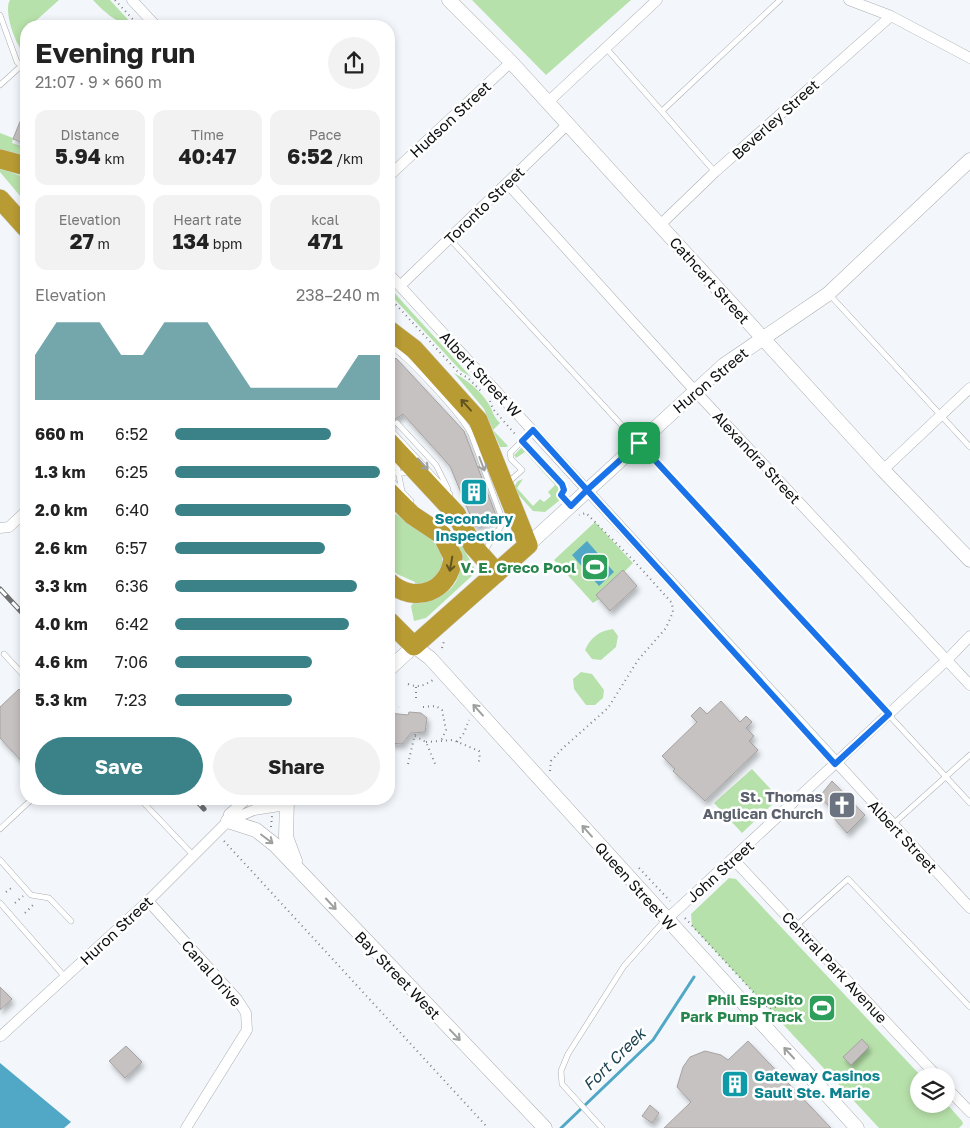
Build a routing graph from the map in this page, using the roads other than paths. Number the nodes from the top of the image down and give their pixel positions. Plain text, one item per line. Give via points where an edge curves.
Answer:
1 (132, 0) edge
2 (449, 0) edge
3 (657, 0) edge
4 (780, 0) edge
5 (849, 0) edge
6 (0, 15) edge
7 (891, 16) junction
8 (150, 20) edge
9 (606, 48) junction
10 (970, 58) edge
11 (511, 62) junction
12 (20, 63) edge
13 (20, 71) edge
14 (0, 85) edge
15 (548, 102) junction
16 (662, 111) junction
17 (568, 124) junction
18 (0, 159) edge
19 (970, 160) edge
20 (20, 164) edge
21 (395, 170) edge
22 (715, 172) junction
23 (507, 183) junction
24 (0, 199) edge
25 (20, 221) edge
26 (660, 225) junction
27 (450, 239) junction
28 (395, 281) edge
29 (400, 286) junction
30 (828, 294) junction
31 (395, 337) edge
32 (762, 338) junction
33 (395, 342) edge
34 (970, 388) edge
35 (695, 391) junction
36 (940, 415) junction
37 (397, 422) dead end
38 (533, 430) junction
39 (395, 434) edge
40 (639, 443) junction
41 (970, 447) edge
42 (395, 449) edge
43 (395, 458) edge
44 (395, 462) edge
45 (883, 470) junction
46 (398, 474) junction
47 (419, 475) junction
48 (503, 483) junction
49 (587, 490) junction
50 (396, 493) edge
51 (454, 501) junction
52 (504, 502) junction
53 (395, 503) edge
54 (417, 512) junction
55 (20, 517) edge
56 (465, 527) junction
57 (0, 528) edge
58 (528, 544) junction
59 (970, 560) edge
60 (492, 567) junction
61 (395, 586) edge
62 (395, 627) edge
63 (970, 636) edge
64 (414, 646) junction
65 (4, 654) dead end
66 (947, 660) junction
67 (395, 663) edge
68 (20, 671) edge
69 (970, 685) edge
70 (889, 714) junction
71 (970, 755) edge
72 (835, 764) junction
73 (946, 777) junction
74 (970, 803) edge
75 (26, 805) edge
76 (146, 805) edge
77 (238, 805) edge
78 (277, 805) edge
79 (282, 805) edge
80 (228, 821) junction
81 (892, 825) junction
82 (0, 829) edge
83 (193, 855) junction
84 (734, 858) junction
85 (0, 860) edge
86 (298, 869) junction
87 (148, 901) junction
88 (0, 903) edge
89 (970, 908) edge
90 (71, 920) dead end
91 (666, 920) junction
92 (796, 926) junction
93 (66, 977) junction
94 (970, 1007) edge
95 (2, 1036) dead end
96 (929, 1068) edge
97 (955, 1096) edge
98 (970, 1112) edge
99 (542, 1124) edge
100 (186, 1128) edge
101 (602, 1128) edge
102 (858, 1128) edge

1 - 8 street
2 - 11 main road, Cathcart Street
3 - 9 street
4 - 16 lane
5 - 7 street
6 - 12 lane
7 - 10 street
7 - 22 street, Beverley Street
9 - 15 street
9 - 16 lane
11 - 15 main road, Cathcart Street
11 - 21 street, Hudson Street
13 - 14 lane
15 - 17 main road, Cathcart Street
16 - 22 lane
17 - 23 street, Toronto Street
17 - 26 main road, Cathcart Street
18 - 20 highway
19 - 30 main road, Huron Street
22 - 26 street, Beverley Street
23 - 27 street, Toronto Street
23 - 35 street, Alexandra Street
24 - 25 highway
26 - 32 main road, Cathcart Street
27 - 29 street, Toronto Street
27 - 40 lane
28 - 29 street, Albert Street W
29 - 38 street, Albert Street W
30 - 32 main road, Huron Street
30 - 36 lane
48 -> 31 highway via 474,414 414,349
32 - 35 main road, Huron Street
32 - 45 main road, Cathcart Street
33 -> 52 lane via 403,356 468,428
34 - 36 street
35 - 40 main road, Huron Street
35 - 66 street, Alexandra Street
36 - 41 lane
36 - 45 street
37 - 51 lane via 436,465
38 - 48 lane via 509,454 522,470
38 - 49 street, Albert Street W
39 -> 51 lane
40 - 49 main road, Huron Street
40 - 70 lane
42 - 47 highway
43 - 47 lane
44 - 46 lane
45 - 59 main road, Cathcart Street
46 - 47 lane
46 - 50 lane
47 - 56 highway
48 - 52 highway
49 - 58 main road, Huron Street
49 - 72 street, Albert Street W
50 - 54 highway
51 - 56 lane
52 - 58 highway
52 - 60 lane via 503,521 486,549
53 - 54 lane
54 -> 61 highway via 442,535 453,557 450,571 440,585 427,593 412,594
55 - 57 street via 9,527
56 - 60 highway via 473,546
58 - 60 highway, Huron Street
60 - 64 highway, Huron Street
62 - 64 highway
63 - 66 street, John Street
64 - 67 main road, Huron Street
91 -> 64 main road, Queen Street W via 430,658
65 - 68 lane
66 - 69 street, Alexandra Street
66 - 70 street, John Street
70 - 72 street, John Street
70 - 73 lane
71 - 73 lane
72 - 81 street, Albert Street
72 - 84 street, John Street
73 - 74 lane
73 - 81 lane
75 - 82 lane
76 - 83 lane
77 - 80 street, Huron Street via 229,814
78 - 80 street, Huron Street
79 - 86 main road, Bay Street West via 286,837
80 - 83 street, Huron Street
80 -> 86 main road via 256,830
81 - 89 street, Albert Street
83 - 87 street, Huron Street
84 - 91 street, John Street
84 - 92 street, Central Park Avenue
85 - 90 lane via 31,895 49,898
86 -> 99 main road, Bay Street West
87 - 93 street, Huron Street
87 - 100 street, Canal Drive via 238,999 246,1013 247,1030
88 - 93 lane
91 - 101 lane via 624,966 568,1054 560,1076 573,1098
102 -> 91 main road, Queen Street W
92 - 94 lane via 848,879
92 - 96 street, Central Park Avenue
93 - 95 street, Huron Street
97 - 98 street

